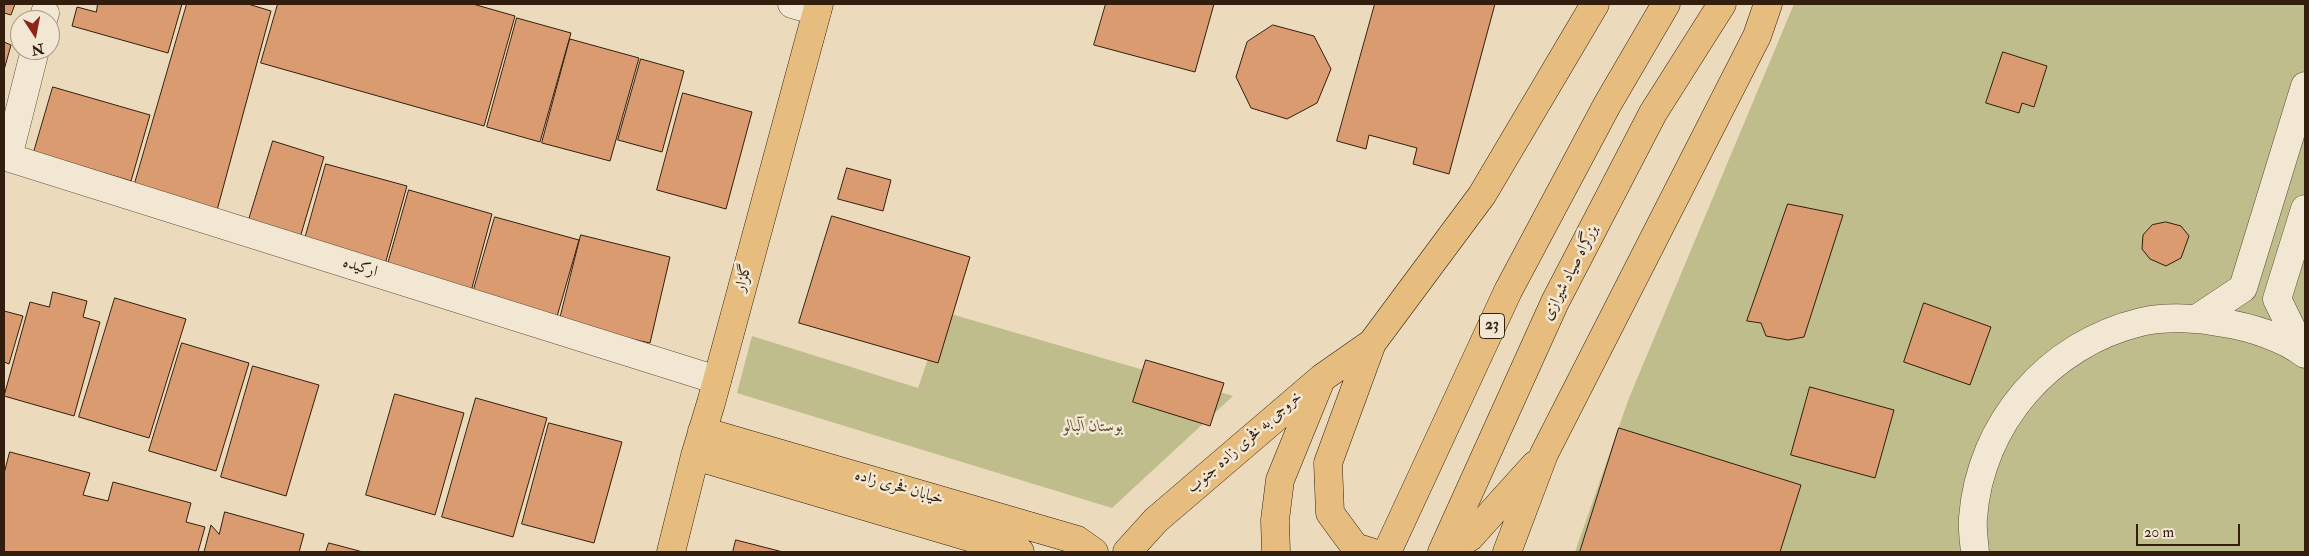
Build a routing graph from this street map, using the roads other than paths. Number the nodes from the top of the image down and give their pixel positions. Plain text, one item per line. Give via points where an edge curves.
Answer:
1 (1595, 4) edge
2 (1666, 4) edge
3 (1722, 4) edge
4 (1768, 4) edge
5 (809, 6) edge
6 (32, 60) edge
7 (2305, 86) edge
8 (6, 157) edge
9 (2305, 209) edge
10 (2198, 318) junction
11 (1372, 344) junction
12 (2304, 353) edge
13 (1322, 378) junction
14 (717, 380) junction
15 (698, 443) junction
16 (1544, 454) junction
17 (671, 552) edge
18 (1020, 552) edge
19 (1094, 552) edge
20 (1127, 552) edge
21 (1276, 552) edge
22 (1371, 552) edge
23 (1387, 552) edge
24 (1442, 552) edge
25 (1507, 552) edge
26 (1975, 552) edge

1 - 11 main road via 1482,195
2 - 23 main road, 23 via 1607,105 1508,292
3 - 24 main road, بزرگراه صیاد شیرازی via 1653,113 1555,302
4 - 16 main road via 1757,36
5 - 14 main road, گلزار
6 - 8 street
7 - 10 street via 2242,288
8 - 14 street, ارکیده
9 - 12 street via 2277,299
10 - 12 street via 2253,328
10 - 26 street via 2142,322 2090,340 2044,372 2007,414 1983,464 1973,519
11 - 13 main road, خروجی به فخری زاده جنوب
11 - 22 main road via 1328,464 1330,513 1355,547
13 - 20 main road, خروجی به فخری زاده جنوب via 1156,520
13 - 21 main road via 1280,480 1275,520
14 - 15 main road, گلزار
15 - 17 main road, گلزار
15 - 18 main road, خیابان فخری زاده
15 - 19 main road, خیابان فخری زاده via 1077,540
16 - 24 main road via 1470,537
16 - 25 main road

